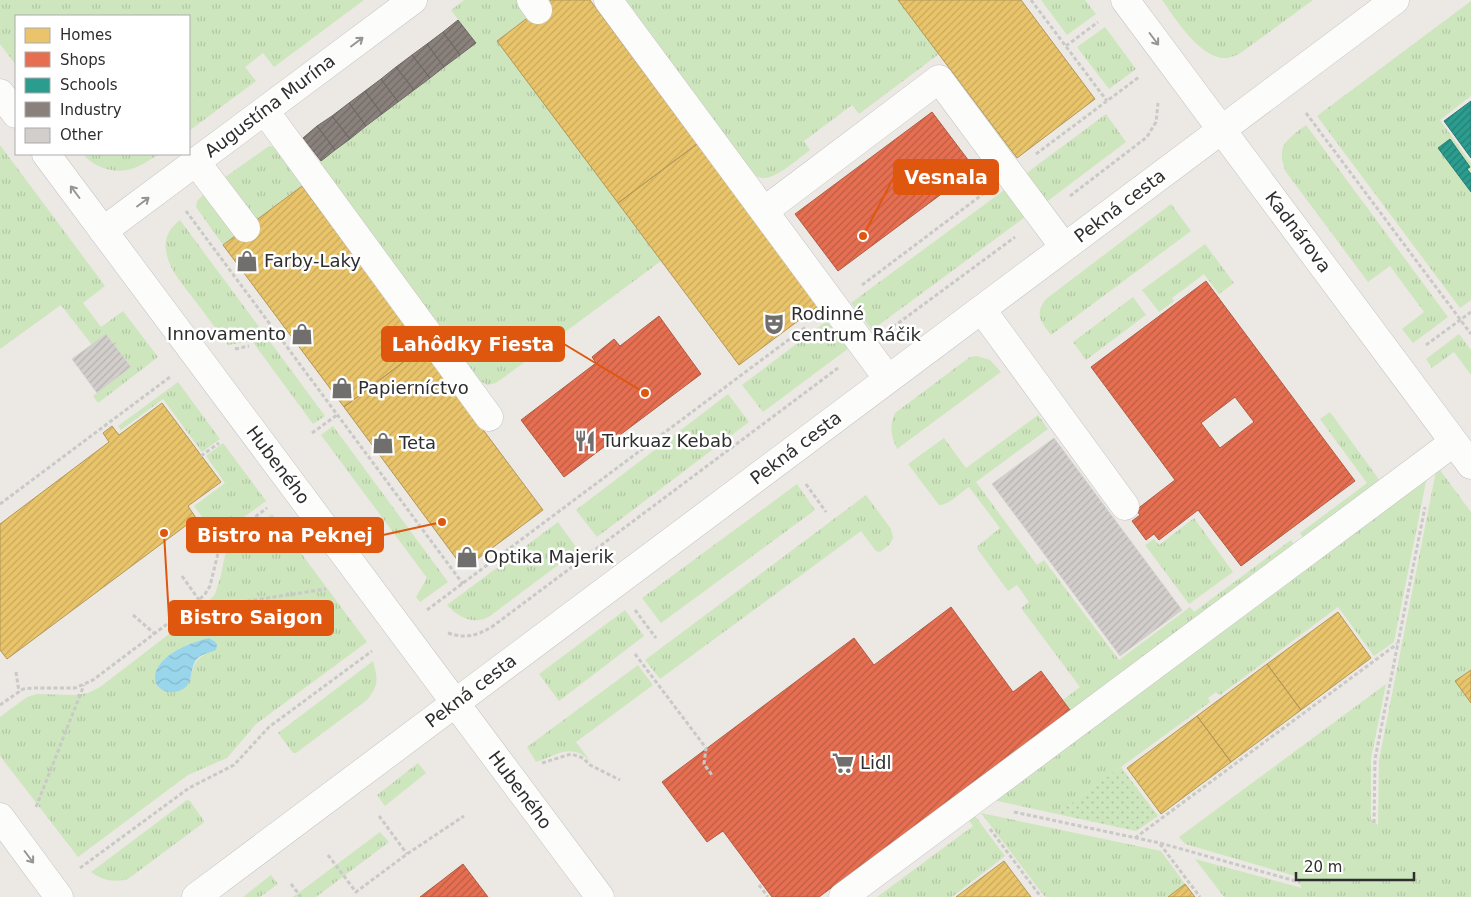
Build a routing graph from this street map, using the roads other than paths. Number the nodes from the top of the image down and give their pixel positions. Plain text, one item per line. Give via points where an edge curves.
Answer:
1 (413, 0) edge
2 (608, 0) edge
3 (1125, 0) edge
4 (1395, 0) edge
5 (0, 93) edge
6 (265, 111) junction
7 (15, 113) edge
8 (1221, 130) junction
9 (47, 155) edge
10 (196, 162) junction
11 (764, 211) junction
12 (246, 228) dead end
13 (103, 231) junction
14 (1064, 247) junction
15 (982, 310) junction
16 (888, 379) junction
17 (489, 416) dead end
18 (1445, 450) junction
19 (1471, 465) edge
20 (1125, 506) dead end
21 (456, 703) junction
22 (0, 818) edge
23 (59, 897) edge
24 (196, 897) edge
25 (600, 897) edge
26 (843, 897) edge

6 -> 1 street, Augustína Murína
2 - 11 street
3 -> 8 street, Kadnárova
4 - 8 street, Pekná cesta
5 - 7 street
6 - 10 street, Augustína Murína
6 - 17 street
8 - 14 street, Pekná cesta
8 - 18 street, Kadnárova
13 -> 9 street, Hubeného
10 - 12 street
13 -> 10 street, Augustína Murína
11 - 14 street via 939,79
11 - 16 street
13 - 21 street, Hubeného
14 - 15 street, Pekná cesta
15 - 16 street, Pekná cesta
15 - 20 street
16 - 21 street, Pekná cesta
18 - 19 street, Kadnárova
18 - 26 street
21 - 24 street, Pekná cesta
21 - 25 street, Hubeného
22 -> 23 street

